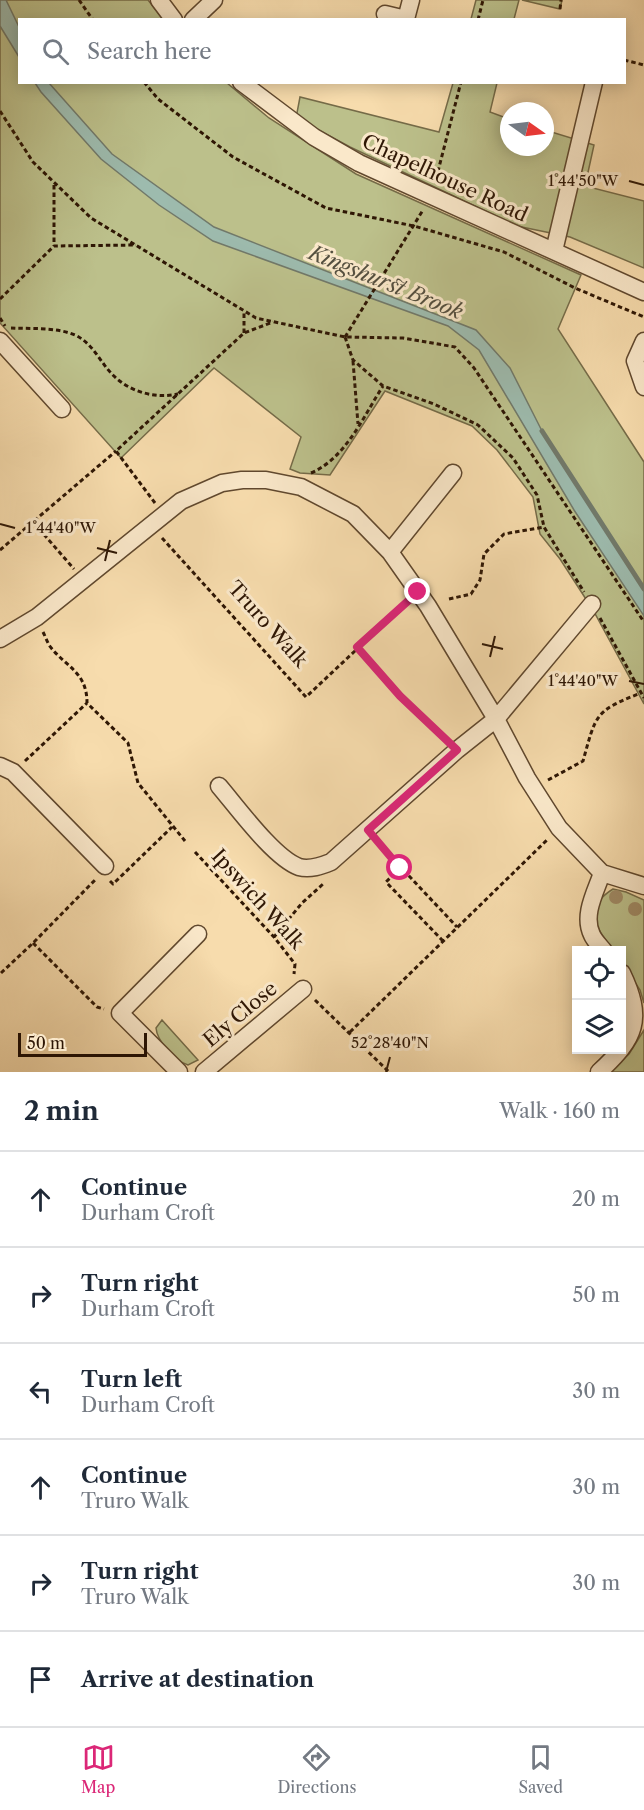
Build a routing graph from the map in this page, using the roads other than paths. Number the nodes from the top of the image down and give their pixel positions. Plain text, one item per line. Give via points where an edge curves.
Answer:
1 (159, 0) edge
2 (214, 0) edge
3 (411, 0) edge
4 (385, 14) dead end
5 (172, 18) edge
6 (195, 18) edge
7 (402, 18) edge
8 (406, 18) edge
9 (244, 84) edge
10 (594, 84) edge
11 (554, 250) junction
12 (644, 292) edge
13 (644, 340) edge
14 (0, 341) edge
15 (644, 387) edge
16 (62, 409) dead end
17 (453, 473) dead end
18 (390, 552) junction
19 (592, 604) road end
20 (2, 632) edge
21 (496, 719) junction
22 (7, 769) edge
23 (219, 786) dead end
24 (105, 872) road end
25 (602, 873) junction
26 (644, 886) edge
27 (198, 934) dead end
28 (600, 946) edge
29 (626, 980) edge
30 (303, 988) road end
31 (179, 1072) edge
32 (204, 1072) edge
33 (599, 1072) edge

1 - 5 street
2 - 6 street
3 - 8 street
4 - 7 street
9 - 11 street, Chapelhouse Road via 314,137 359,163
10 - 11 street
11 - 12 street, Chapelhouse Road
13 - 15 street via 635,361
14 - 16 street
17 - 18 street
18 - 20 street via 353,514 301,487 266,480 222,483 181,501 37,617
18 - 21 street via 428,606
19 - 21 street
21 - 23 street via 331,862 313,868 299,867 282,857
21 - 25 street via 559,828
22 - 24 street
25 - 26 street
25 - 28 street via 592,899 589,925
27 - 31 street via 120,1013
29 - 33 street via 637,997 641,1017 634,1038
30 - 32 street, Ely Close

